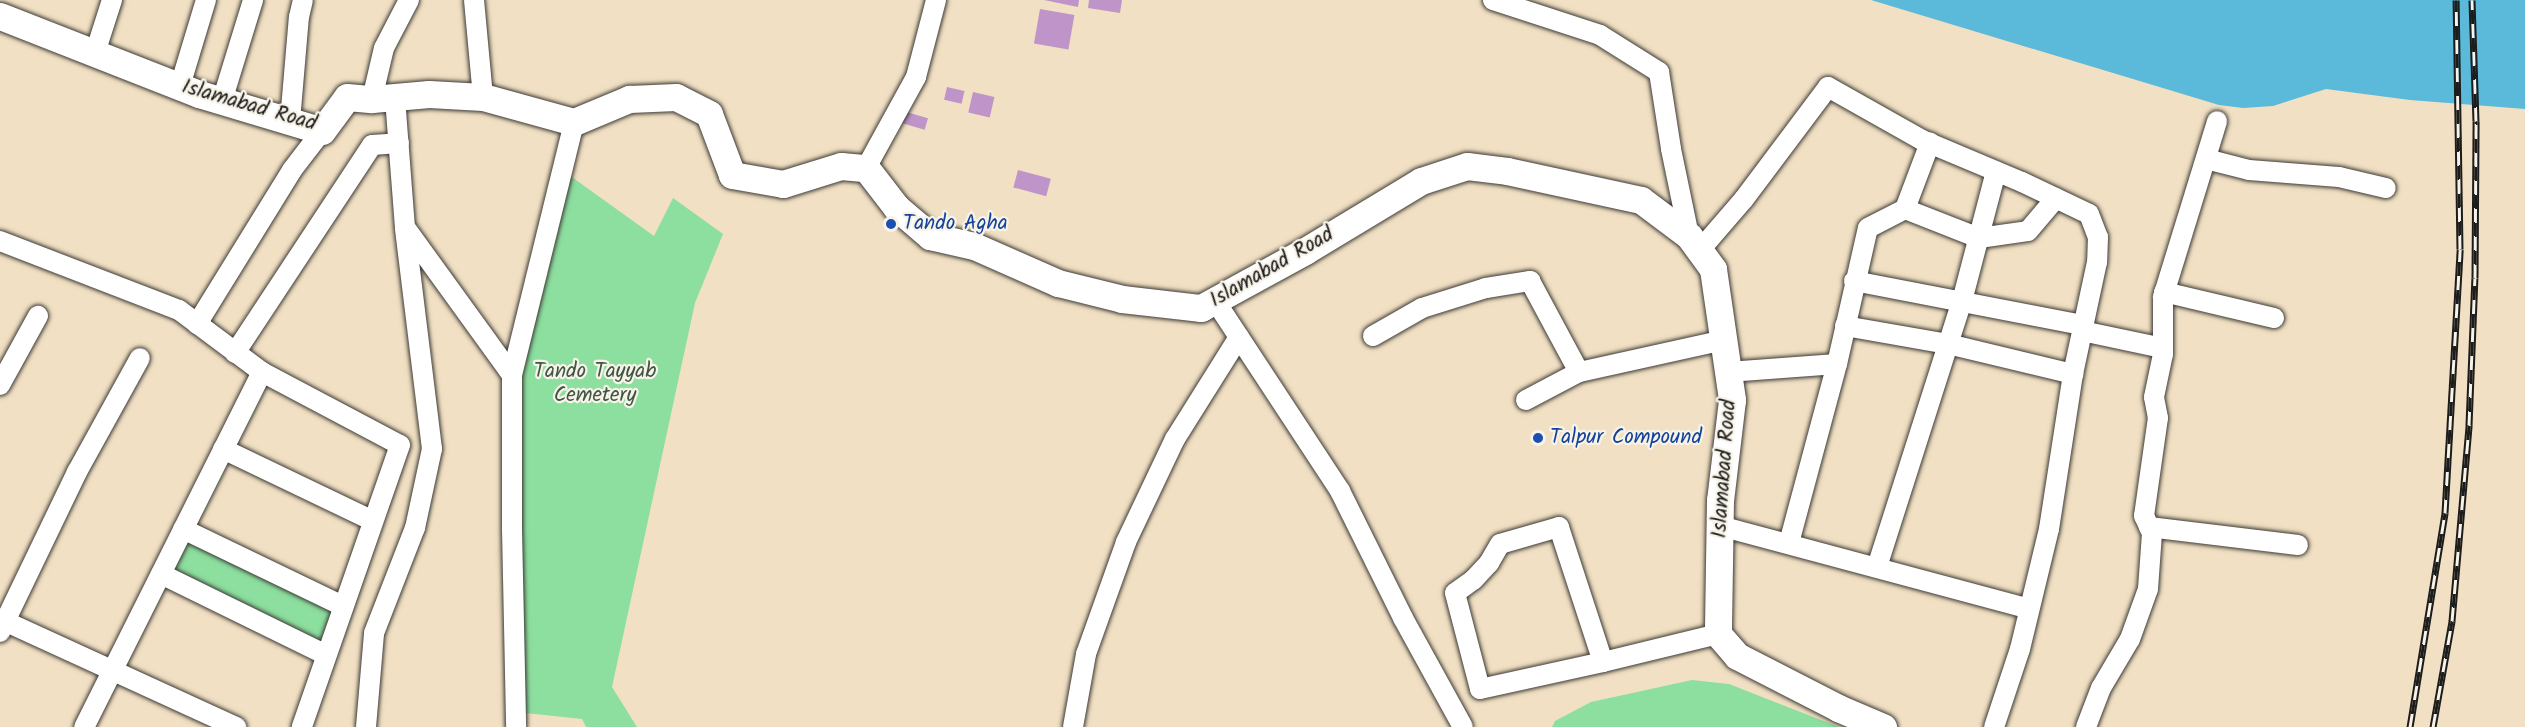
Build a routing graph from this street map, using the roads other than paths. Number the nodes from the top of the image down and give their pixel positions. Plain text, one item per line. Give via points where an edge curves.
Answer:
1 (112, 0) edge
2 (206, 0) edge
3 (253, 0) edge
4 (303, 0) edge
5 (409, 0) edge
6 (474, 0) edge
7 (936, 0) edge
8 (1493, 0) edge
9 (0, 16) edge
10 (95, 53) junction
11 (180, 86) junction
12 (483, 97) junction
13 (384, 98) junction
14 (222, 101) junction
15 (290, 121) junction
16 (2217, 121) dead end
17 (574, 122) junction
18 (322, 131) junction
19 (399, 143) junction
20 (1930, 143) junction
21 (2206, 159) junction
22 (866, 168) junction
23 (1996, 171) junction
24 (2386, 188) dead end
25 (2056, 198) junction
26 (1905, 209) junction
27 (405, 228) junction
28 (1979, 238) junction
29 (0, 241) edge
30 (1694, 243) junction
31 (1854, 281) junction
32 (2164, 292) junction
33 (1962, 301) junction
34 (1216, 302) junction
35 (38, 316) dead end
36 (2274, 318) dead end
37 (197, 324) junction
38 (1845, 326) junction
39 (2083, 328) junction
40 (1373, 336) dead end
41 (1239, 337) junction
42 (1725, 340) junction
43 (1948, 344) junction
44 (2163, 348) junction
45 (236, 353) junction
46 (140, 358) dead end
47 (1837, 364) junction
48 (262, 372) junction
49 (1579, 372) junction
50 (1728, 372) junction
51 (2073, 374) junction
52 (512, 375) junction
53 (1, 382) edge
54 (1526, 400) dead end
55 (223, 449) junction
56 (373, 521) junction
57 (1720, 526) junction
58 (2149, 527) junction
59 (183, 529) junction
60 (1789, 543) junction
61 (2298, 545) dead end
62 (1876, 567) junction
63 (161, 574) junction
64 (343, 606) junction
65 (2030, 609) junction
66 (2, 625) edge
67 (1718, 634) junction
68 (326, 655) junction
69 (1603, 662) junction
70 (113, 669) junction
71 (84, 727) edge
72 (236, 727) edge
73 (302, 727) edge
74 (366, 727) edge
75 (516, 727) edge
76 (1073, 727) edge
77 (1463, 727) edge
78 (1883, 727) edge
79 (1994, 727) edge
80 (2087, 727) edge

1 - 10 street
2 - 11 street
3 - 14 street
4 - 15 street via 298,17
5 - 13 street via 384,48
6 - 12 street
7 - 22 street via 916,76
8 - 30 street via 1600,34 1659,72 1671,149
9 - 10 street, Islamabad Road
10 - 11 street, Islamabad Road
11 - 14 street, Islamabad Road
12 - 13 street, Islamabad Road via 429,94
12 - 17 street, Islamabad Road
13 - 18 street, Islamabad Road via 347,97
13 - 19 street
14 - 15 street, Islamabad Road
15 - 18 street, Islamabad Road
16 - 21 street
17 - 22 street via 629,99 676,97 709,114 732,175 783,184 841,166
17 - 52 street
18 - 37 street via 292,170
19 - 27 street
19 - 45 street via 372,145
20 - 23 street
20 - 26 street
20 - 30 street via 1828,87 1744,200
21 - 24 street via 2249,170 2339,177
21 - 32 street
22 - 34 street, Islamabad Road via 896,207 930,236 974,246 1058,283 1122,300 1201,308
23 - 25 street
23 - 28 street
25 - 28 street via 2028,231
25 - 39 street via 2090,214 2098,237 2097,262
26 - 28 street
26 - 31 street via 1868,228
27 - 52 street
27 - 74 street via 432,449 415,528 374,633
28 - 33 street
29 - 37 street via 179,310
30 - 34 street, Islamabad Road via 1641,200 1467,166 1421,181
30 - 42 street, Islamabad Road via 1713,269
31 - 33 street
31 - 38 street
32 - 36 street
32 - 44 street
33 - 39 street
33 - 43 street
34 - 41 street
35 - 53 street
37 - 45 street
38 - 43 street
38 - 47 street
39 - 44 street
39 - 51 street
40 - 49 street via 1422,308 1486,288 1530,280
41 - 76 street via 1175,439 1126,543 1086,654
41 - 77 street via 1340,491
42 - 49 street
42 - 50 street, Islamabad Road
43 - 51 street
43 - 62 street
44 - 58 street via 2154,397 2157,418 2144,516
45 - 48 street
46 - 66 street via 77,472
47 - 50 street
47 - 60 street
48 - 55 street
48 - 56 street via 400,445
49 - 54 street
50 - 57 street, Islamabad Road via 1732,400
51 - 65 street via 2049,529
52 - 75 street
55 - 56 street
55 - 59 street
56 - 64 street
57 - 60 street
57 - 67 street, Islamabad Road
58 - 61 street
58 - 80 street via 2152,533 2148,589 2130,639 2102,688
59 - 63 street
59 - 64 street
60 - 62 street
62 - 65 street
63 - 68 street
63 - 70 street
64 - 68 street
65 - 79 street
66 - 70 street
67 - 69 street
67 - 78 street via 1737,656
68 - 73 street
69 - 69 street via 1559,527 1500,544 1489,563 1455,593 1480,689
70 - 71 street
70 - 72 street

